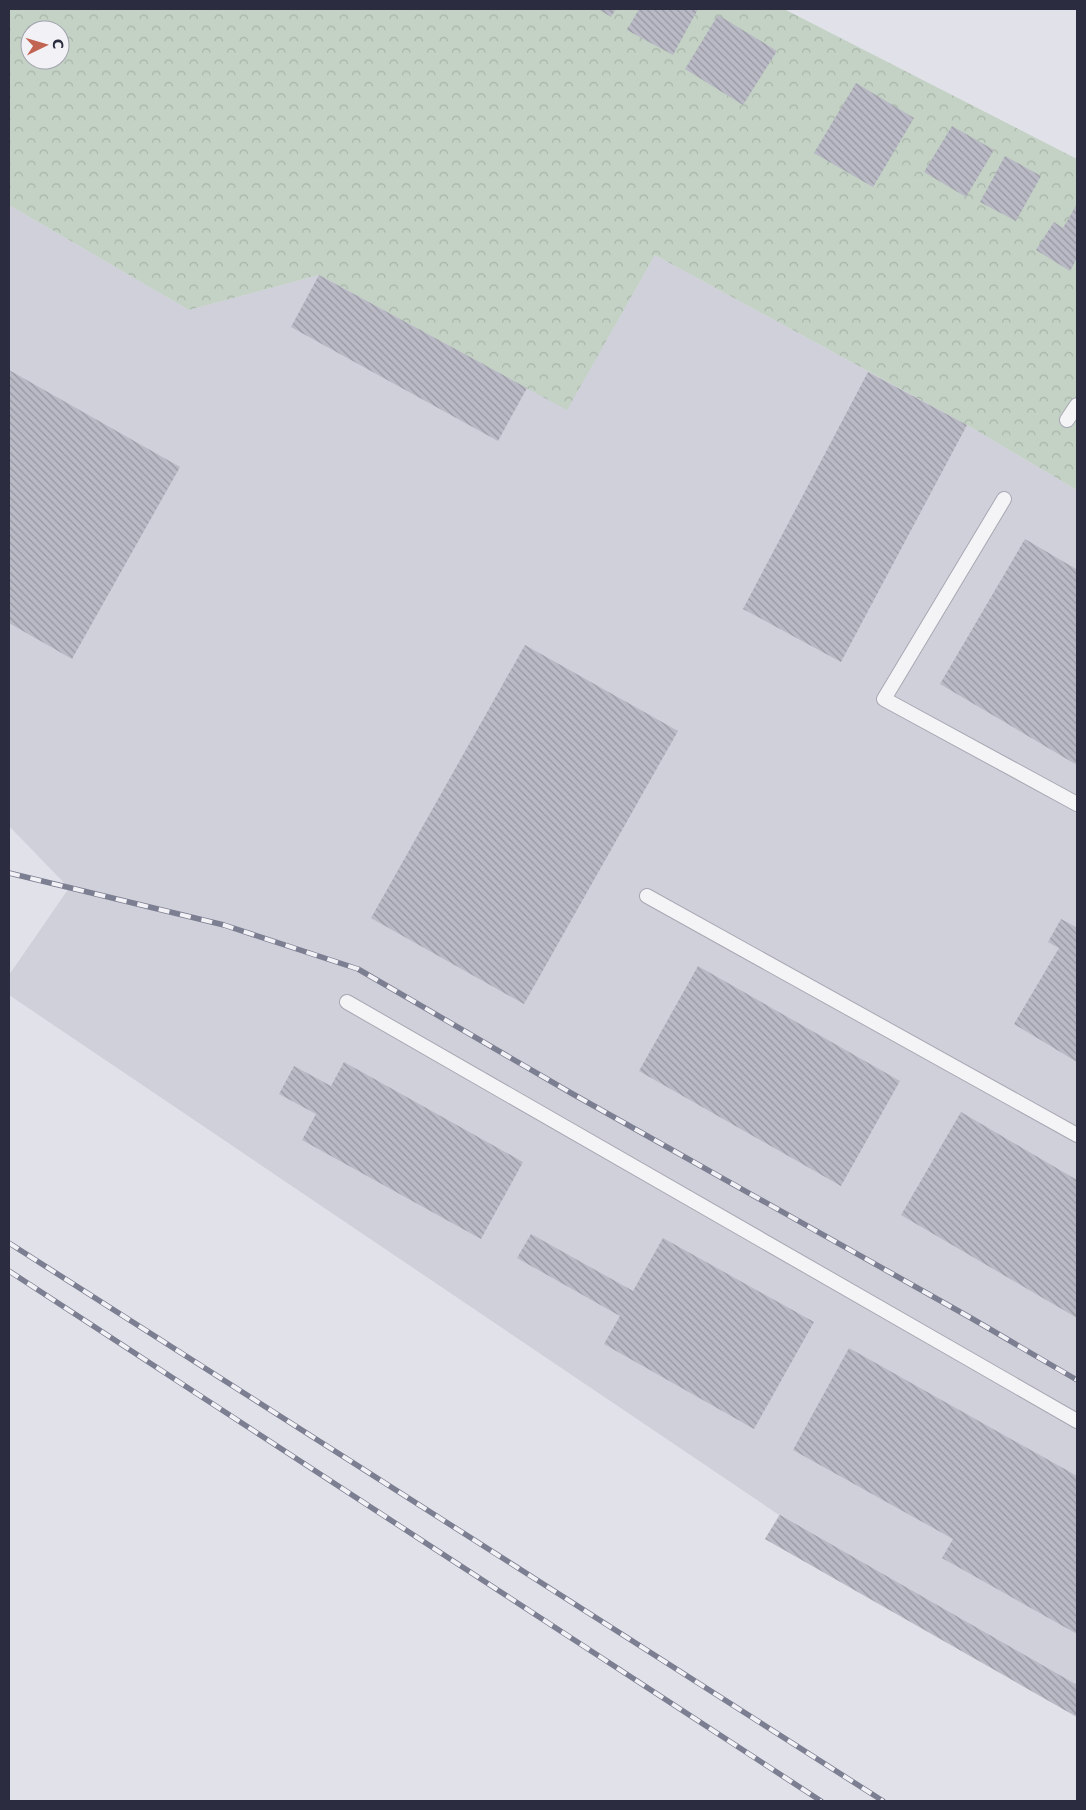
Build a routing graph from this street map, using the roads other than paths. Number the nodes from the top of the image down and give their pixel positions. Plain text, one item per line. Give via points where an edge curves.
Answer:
1 (1077, 405) edge
2 (1067, 420) dead end
3 (1004, 499) dead end
4 (1077, 804) edge
5 (647, 896) dead end
6 (347, 1002) dead end
7 (1077, 1135) edge
8 (1077, 1421) edge

1 - 2 lane
3 - 4 lane via 884,700
5 - 7 lane
6 - 8 lane

